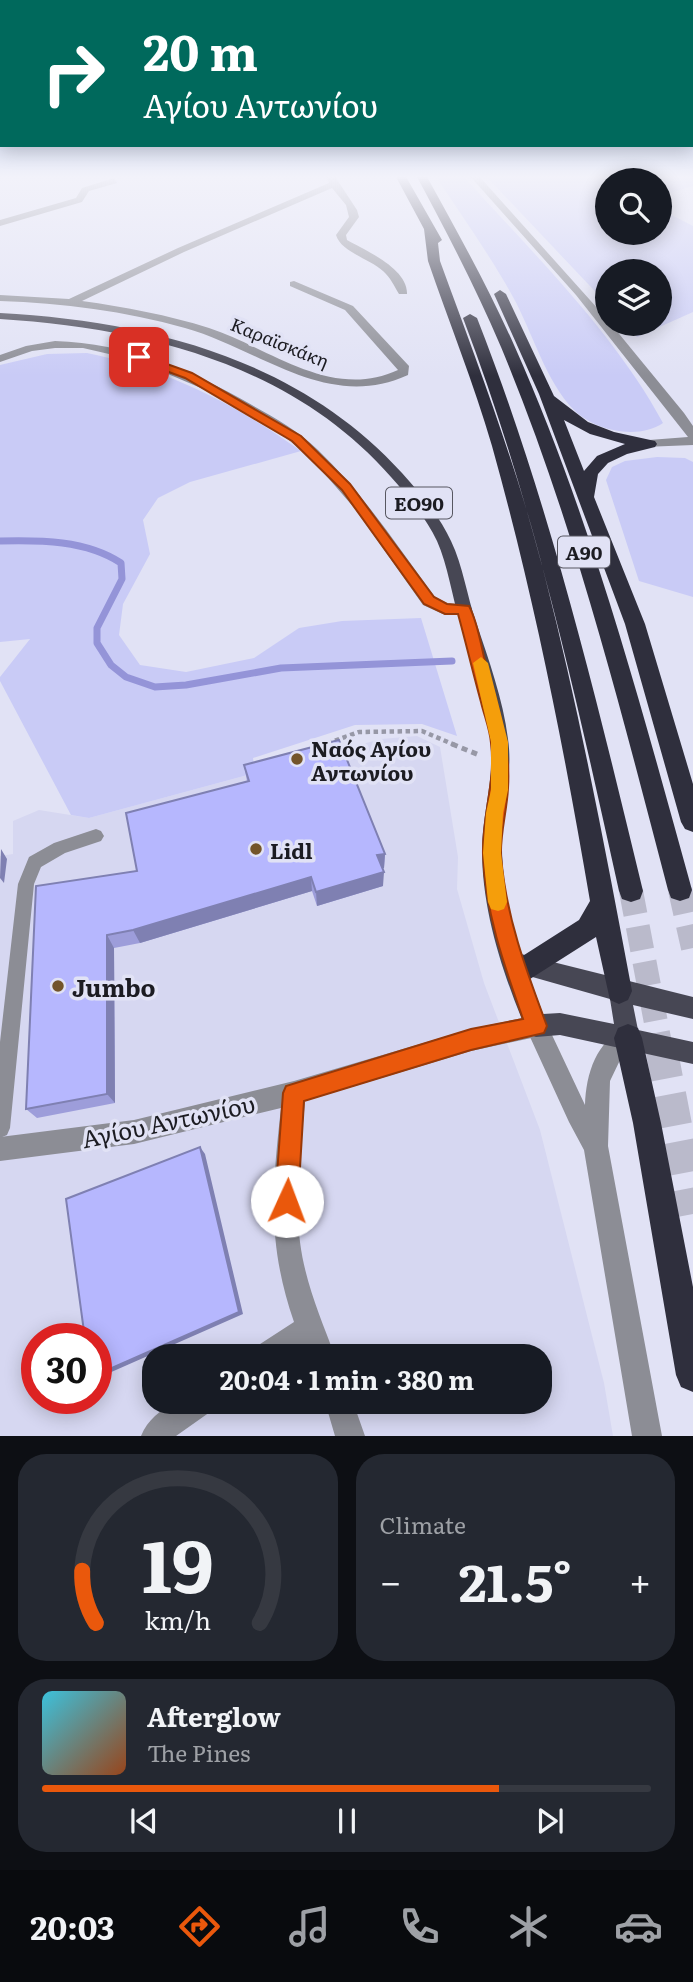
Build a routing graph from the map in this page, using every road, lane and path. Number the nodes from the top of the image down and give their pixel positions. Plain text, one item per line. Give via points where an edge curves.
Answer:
1 (198, 242) edge
2 (343, 242) edge
3 (432, 242) edge
4 (436, 242) edge
5 (459, 242) edge
6 (465, 242) edge
7 (534, 242) edge
8 (294, 285) dead end
9 (403, 292) dead end
10 (0, 298) edge
11 (69, 303) junction
12 (0, 316) edge
13 (0, 359) edge
14 (546, 394) junction
15 (693, 435) edge
16 (693, 441) edge
17 (649, 444) junction
18 (590, 503) junction
19 (464, 609) junction
20 (307, 750) edge
21 (500, 763) junction
22 (693, 822) edge
23 (96, 836) dead end
24 (680, 890) tunnel mouth
25 (631, 891) tunnel mouth
26 (604, 901) junction
27 (521, 963) junction
28 (619, 992) junction
29 (693, 1008) edge
30 (536, 1026) junction
31 (628, 1038) junction
32 (693, 1053) edge
33 (293, 1093) junction
34 (0, 1128) edge
35 (596, 1146) junction
36 (0, 1149) edge
37 (309, 1328) junction
38 (285, 1344) edge
39 (316, 1344) edge
40 (693, 1375) edge
41 (182, 1414) edge
42 (343, 1414) edge
43 (156, 1436) edge
44 (351, 1436) edge
45 (647, 1436) edge

1 - 11 street
2 - 9 street via 397,277
3 - 26 highway via 434,261 499,443 536,576
4 - 25 highway, Α90 via 501,397 543,529
5 - 24 highway, Α90 via 531,398 565,493 603,610
6 - 14 highway via 497,288
7 - 15 street
8 - 11 street, Καραϊσκάκη via 349,307 404,372 349,384 321,380 191,326
10 - 11 street, Καραϊσκάκη
12 - 19 main road, ΕΟ90 via 105,325 162,338 260,375 321,407 360,437 421,505 444,542
13 - 19 street via 30,348 85,346 164,365 231,398 314,453 346,487 429,601
14 - 17 highway via 573,420 595,431
14 - 18 highway
16 - 17 street
17 - 18 highway via 624,448 592,470 586,486
18 - 22 highway via 635,624
19 - 21 main road, ΕΟ90 via 488,690
20 - 21 path via 359,733 422,731
21 - 27 main road, ΕΟ90 via 492,853 500,918
23 - 34 lane via 36,862 26,884
26 - 27 highway via 587,928
26 - 28 highway
27 - 28 main road
27 - 30 main road, ΕΟ90
28 - 29 main road
28 - 31 main road
30 - 31 main road via 560,1024
30 - 33 street, Αγίου Αντωνίου via 471,1040
30 - 35 street
31 - 32 main road
31 - 35 street via 613,1050 598,1079
31 - 40 highway
33 - 36 street, Αγίου Αντωνίου via 134,1132
33 - 37 street via 287,1244
35 - 45 street
37 - 38 street
37 - 39 street
41 - 43 street
42 - 44 street

